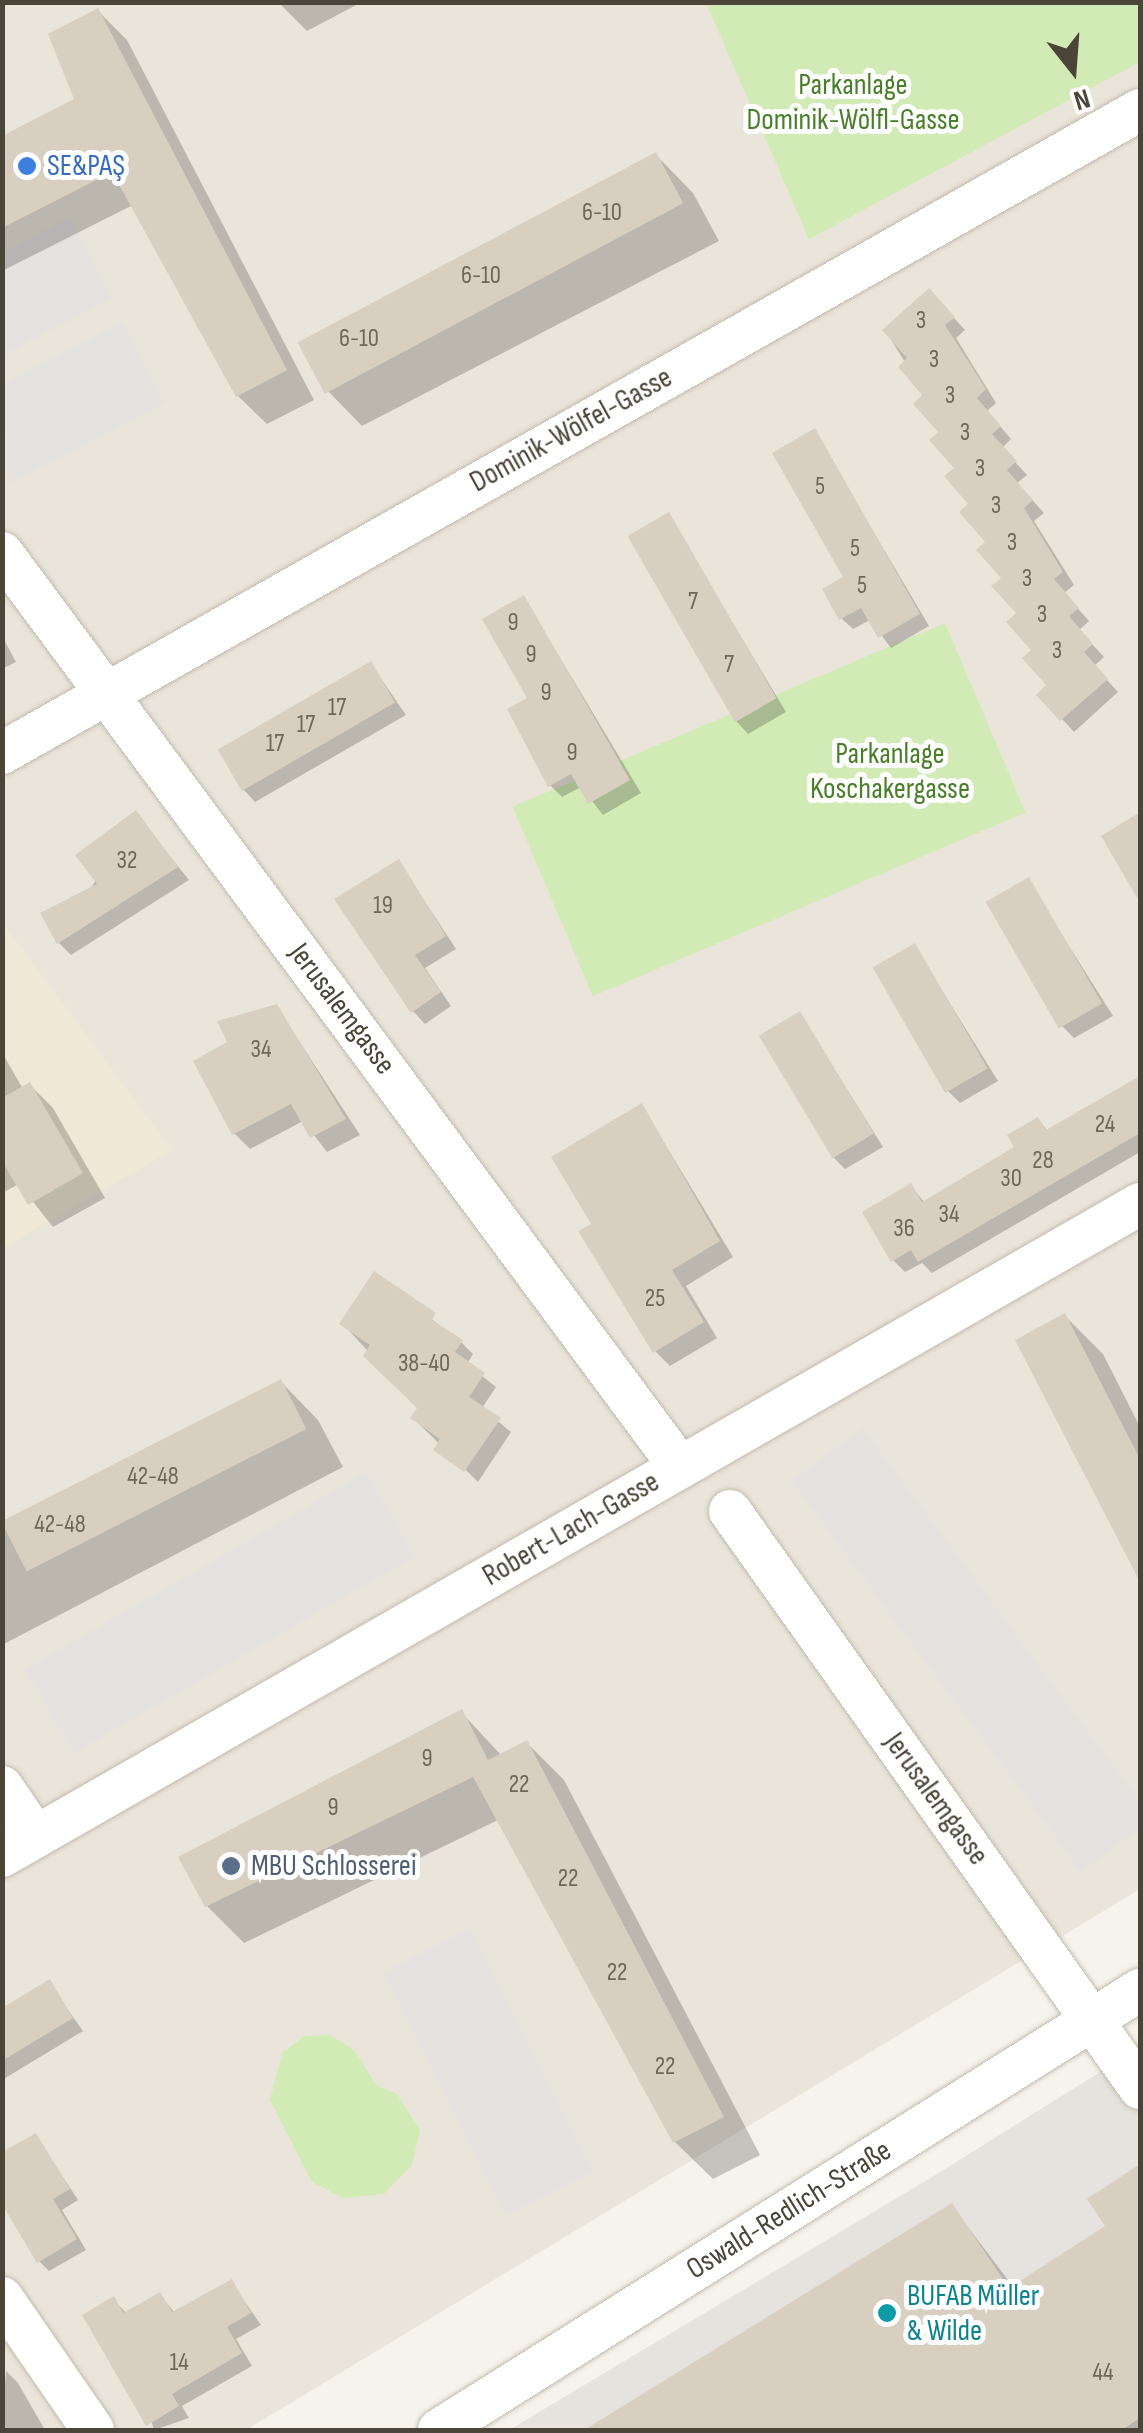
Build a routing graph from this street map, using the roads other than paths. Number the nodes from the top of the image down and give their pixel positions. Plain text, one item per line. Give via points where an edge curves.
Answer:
1 (1140, 110) edge
2 (2, 553) edge
3 (106, 692) junction
4 (2, 753) edge
5 (1140, 1204) edge
6 (680, 1467) junction
7 (730, 1512) dead end
8 (2, 1787) edge
9 (19, 1846) edge
10 (1140, 1990) edge
11 (1094, 2019) junction
12 (1140, 2088) edge
13 (2, 2298) edge
14 (458, 2425) edge
15 (94, 2430) edge

1 - 3 street, Dominik-Wölfel-Gasse
2 - 3 street, Jerusalemgasse
3 - 4 street, Dominik-Wölfel-Gasse
3 - 6 street, Jerusalemgasse
5 - 6 street, Robert-Lach-Gasse
6 - 9 street, Robert-Lach-Gasse
7 - 11 street, Jerusalemgasse
8 - 9 street
10 - 11 street, Oswald-Redlich-Straße
11 - 12 street, Jerusalemgasse
11 - 14 street, Oswald-Redlich-Straße
13 - 15 street

